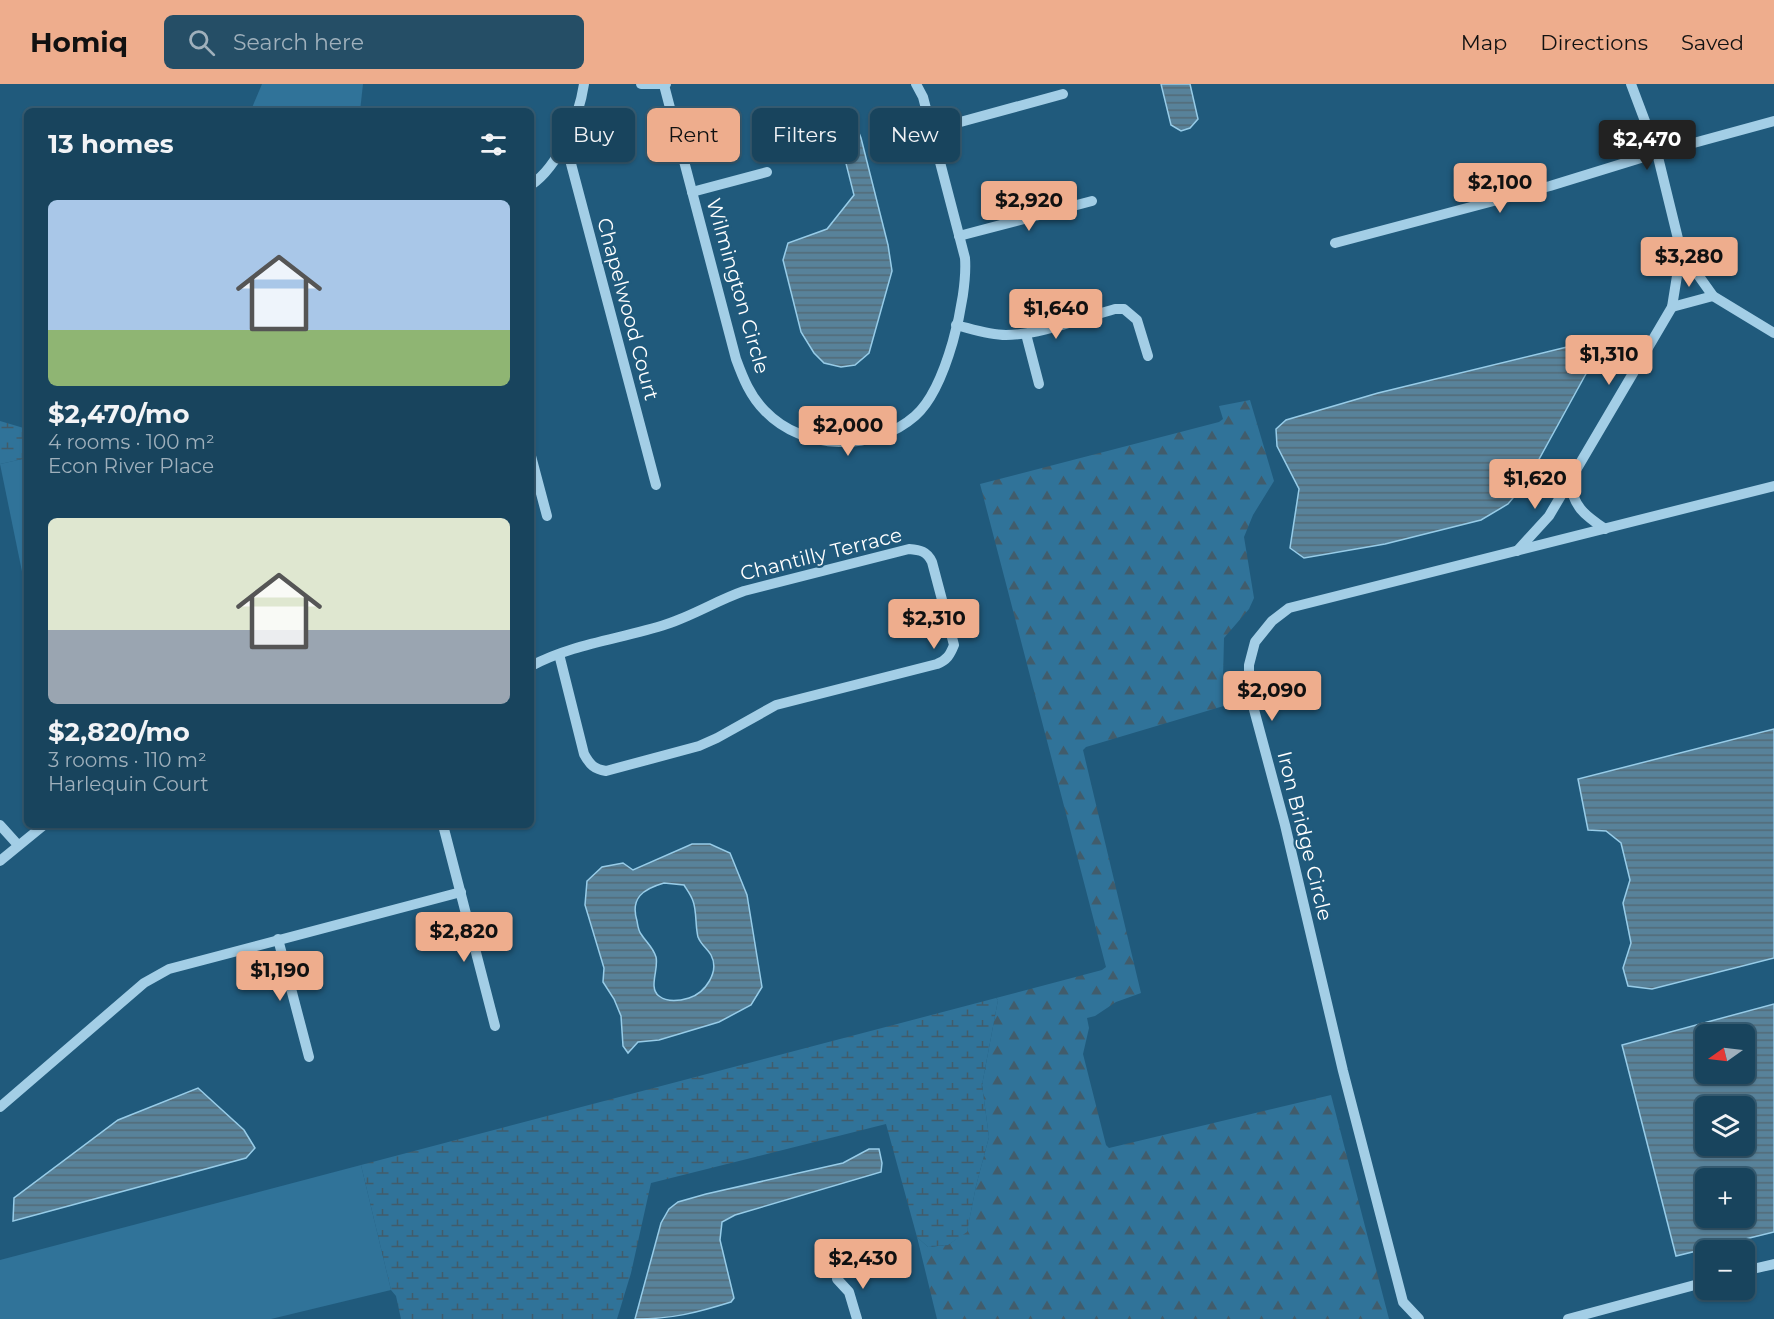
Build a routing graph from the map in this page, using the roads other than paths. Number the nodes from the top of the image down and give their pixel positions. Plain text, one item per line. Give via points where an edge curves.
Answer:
1 (584, 84) edge
2 (641, 84) edge
3 (665, 84) edge
4 (916, 84) edge
5 (1631, 84) edge
6 (1063, 94) dead end
7 (578, 108) edge
8 (926, 108) edge
9 (1774, 121) edge
10 (960, 122) edge
11 (1657, 153) junction
12 (554, 162) edge
13 (571, 162) edge
14 (939, 162) edge
15 (767, 172) dead end
16 (534, 183) edge
17 (692, 192) junction
18 (1092, 201) dead end
19 (959, 236) junction
20 (1335, 243) dead end
21 (1681, 251) junction
22 (1713, 296) junction
23 (1672, 307) junction
24 (956, 325) junction
25 (1774, 333) edge
26 (1026, 334) junction
27 (1148, 356) dead end
28 (1039, 384) dead end
29 (534, 468) edge
30 (1569, 480) junction
31 (656, 485) dead end
32 (1774, 486) edge
33 (546, 516) dead end
34 (1605, 529) junction
35 (1517, 552) junction
36 (559, 654) junction
37 (534, 665) edge
38 (0, 825) edge
39 (40, 828) edge
40 (444, 828) edge
41 (18, 846) junction
42 (0, 861) edge
43 (460, 892) junction
44 (278, 939) junction
45 (495, 1026) dead end
46 (309, 1057) dead end
47 (0, 1107) edge
48 (1774, 1264) edge
49 (1755, 1268) edge
50 (837, 1279) dead end
51 (1695, 1285) edge
52 (857, 1319) edge
53 (1419, 1319) edge
54 (1568, 1319) edge

1 - 7 street
2 - 3 street, Wilmington Circle
3 - 17 street, Wilmington Circle
4 - 8 street, Wilmington Circle
5 - 11 street
6 - 10 street
9 - 11 street
11 - 20 street
11 - 21 street
12 - 16 street
13 - 31 street, Chapelwood Court
14 - 19 street, Wilmington Circle
15 - 17 street
17 - 24 street, Wilmington Circle via 744,379 766,412 788,428 808,437 849,442 897,428 916,416 932,397 943,375
18 - 19 street
19 - 24 street, Wilmington Circle via 966,276
21 - 22 street
21 - 23 street
22 - 23 street
22 - 25 street
23 - 30 street
24 - 26 street via 985,333
26 - 27 street via 1124,309 1137,321
26 - 28 street
29 - 33 street
30 - 34 street via 1572,496 1583,514
30 - 35 street via 1549,516
32 - 34 street, Iron Bridge Circle
34 - 35 street, Iron Bridge Circle
35 - 53 street, Iron Bridge Circle via 1289,608 1272,621 1256,642 1249,665 1249,691 1391,1257 1403,1302
36 - 36 street, Chantilly Terrace via 665,624 744,591 909,549 921,550 932,562 954,645 945,661 937,664 776,705 699,746 606,771 596,769 584,754
36 - 37 street, Chantilly Terrace
38 - 41 street
39 - 41 street
40 - 43 street
41 - 42 street
43 - 44 street
43 - 45 street
44 - 46 street
44 - 47 street via 169,969 144,983
48 - 49 street
50 - 52 street via 849,1292
51 - 54 street

